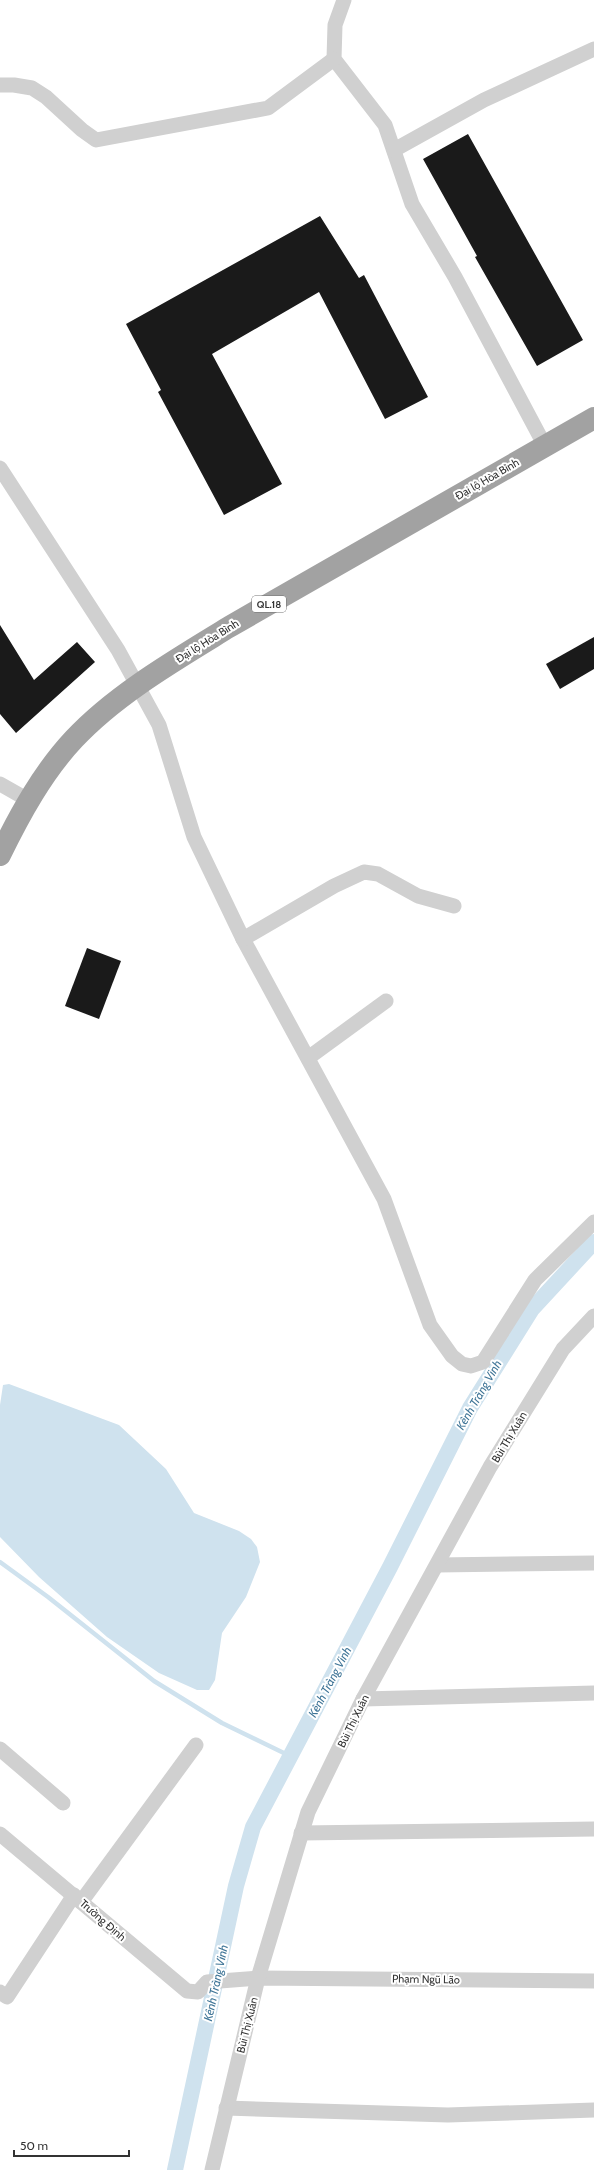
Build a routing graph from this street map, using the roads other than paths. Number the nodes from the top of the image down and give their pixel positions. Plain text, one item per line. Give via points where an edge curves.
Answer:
1 (344, 0) edge
2 (594, 49) edge
3 (334, 60) junction
4 (0, 85) edge
5 (394, 150) junction
6 (594, 418) edge
7 (545, 446) junction
8 (0, 468) edge
9 (139, 686) junction
10 (0, 784) edge
11 (30, 801) junction
12 (0, 854) edge
13 (454, 906) dead end
14 (243, 939) junction
15 (386, 1001) dead end
16 (308, 1058) junction
17 (594, 1222) edge
18 (594, 1316) edge
19 (594, 1563) edge
20 (437, 1565) junction
21 (594, 1693) edge
22 (363, 1699) junction
23 (196, 1745) dead end
24 (0, 1749) edge
25 (63, 1803) dead end
26 (594, 1829) edge
27 (302, 1833) junction
28 (0, 1834) edge
29 (78, 1899) junction
30 (258, 1978) junction
31 (594, 1981) edge
32 (207, 1982) joint
33 (0, 1992) edge
34 (226, 2108) junction
35 (594, 2110) edge
36 (212, 2170) edge

1 - 3 street via 335,25
2 - 5 street via 484,100
3 - 4 street via 268,108 96,140 32,88
3 - 5 street via 385,125
5 - 7 street via 412,204 455,277
6 - 7 highway, Đại lộ Hòa Bình / QL.18
7 - 9 highway, Đại lộ Hòa Bình / QL.18 via 229,627
8 - 9 street
9 - 11 highway, Đại lộ Hòa Bình / QL.18 via 109,707 74,739
9 - 14 street via 159,725 194,837
10 - 11 street
11 - 12 highway, Đại lộ Hòa Bình / QL.18
13 - 14 street via 418,896 378,874 364,872 334,886
14 - 16 street
15 - 16 street
16 - 17 street via 384,1199 430,1325 452,1356 462,1364 471,1366 483,1362 535,1280
18 - 20 street, Bùi Thị Xuân via 558,1355 490,1467
19 - 20 street
20 - 22 street, Bùi Thị Xuân
21 - 22 street
22 - 27 street, Bùi Thị Xuân via 308,1812
23 - 29 street
24 - 25 street
26 - 27 street
27 - 30 street, Bùi Thị Xuân
28 - 29 street, Trường Định
29 - 32 street, Trường Định via 187,1991 198,1992
29 - 33 street via 7,1997
30 - 31 street, Phạm Ngũ Lão
30 - 32 street, Phạm Ngũ Lão
30 - 34 street, Bùi Thị Xuân
34 - 35 street via 448,2115
34 - 36 street, Bùi Thị Xuân

